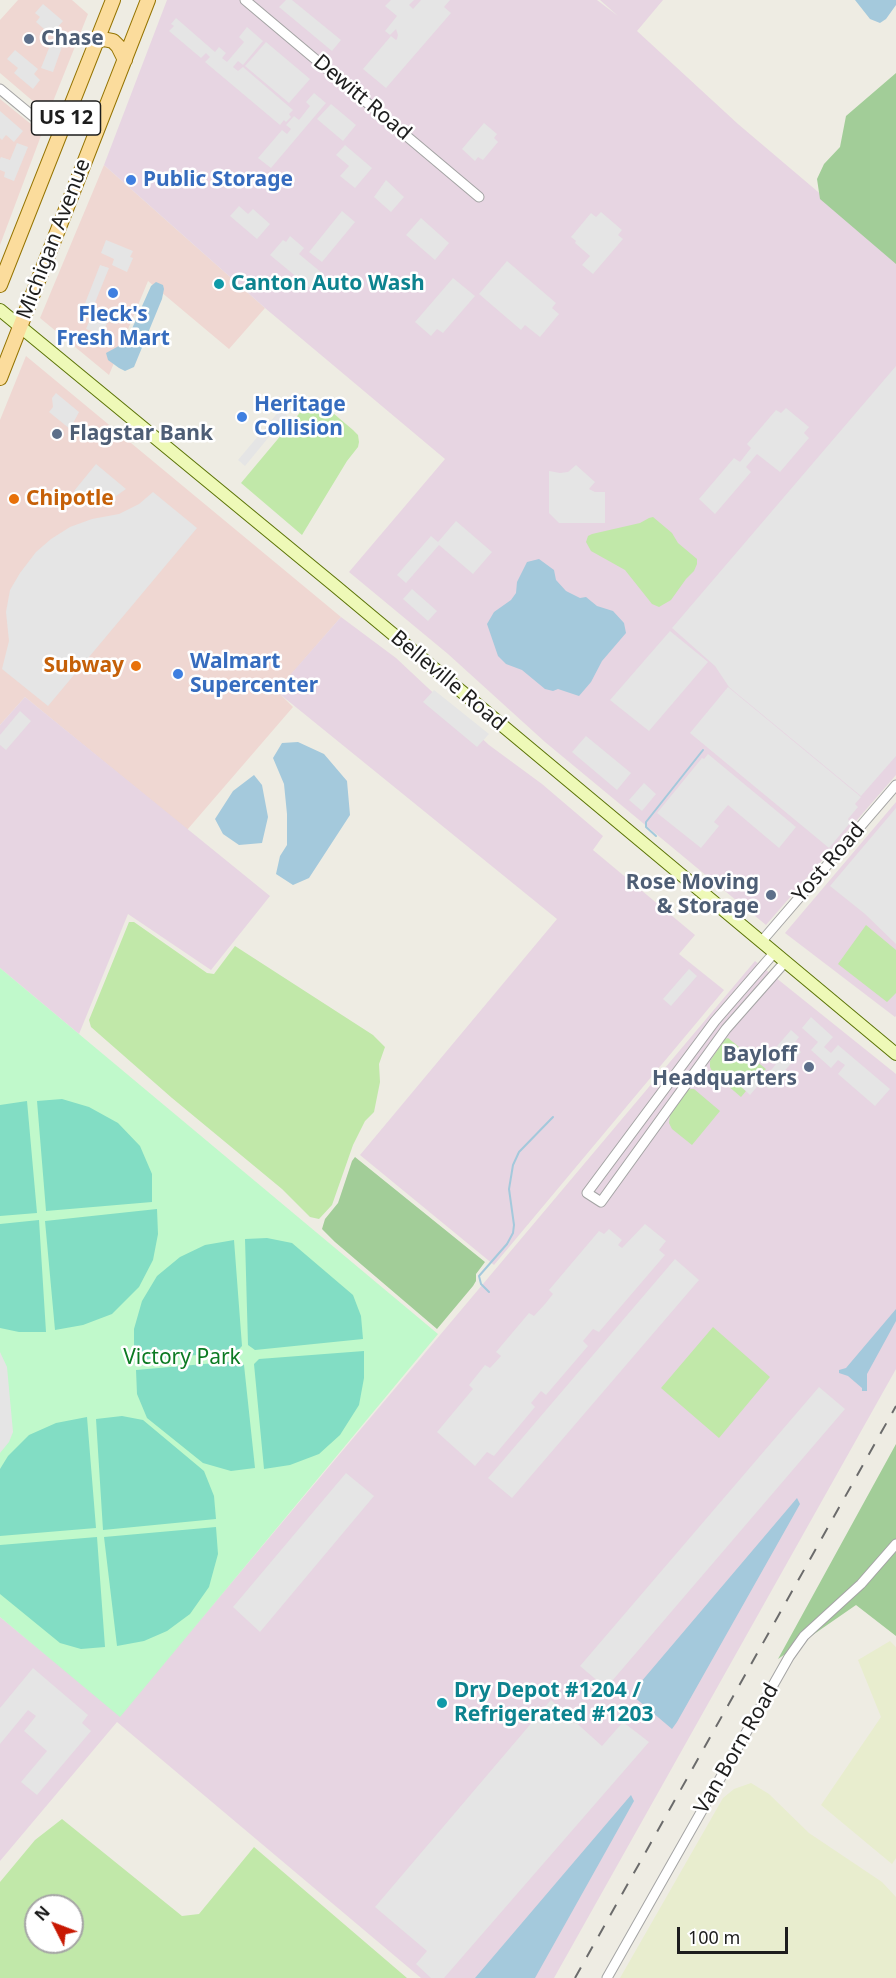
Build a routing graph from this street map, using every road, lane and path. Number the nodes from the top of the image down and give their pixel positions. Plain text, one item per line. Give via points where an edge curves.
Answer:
1 (113, 0) edge
2 (148, 0) edge
3 (245, 0) edge
4 (98, 40) junction
5 (125, 60) junction
6 (0, 89) edge
7 (61, 132) junction
8 (479, 196) dead end
9 (0, 285) edge
10 (0, 310) edge
11 (21, 327) junction
12 (0, 378) edge
13 (896, 785) edge
14 (761, 942) junction
15 (774, 953) junction
16 (785, 962) junction
17 (715, 1022) junction
18 (726, 1029) junction
19 (896, 1054) edge
20 (684, 1064) junction
21 (695, 1072) junction
22 (642, 1120) junction
23 (654, 1129) junction
24 (896, 1544) edge
25 (608, 1978) edge

1 - 4 main road, Michigan Avenue / US 12
2 - 5 main road, Michigan Avenue / US 12
3 - 8 street, Dewitt Road
4 - 5 main road via 113,41
4 - 7 main road, Michigan Avenue / US 12
5 - 11 main road, Michigan Avenue / US 12
6 - 7 street via 41,123
7 - 9 main road, Michigan Avenue / US 12
10 - 11 main road, Belleville Road
11 - 12 main road, Michigan Avenue / US 12
11 - 14 main road, Belleville Road
13 - 14 street, Yost Road
14 - 15 main road, Belleville Road
15 - 16 main road, Belleville Road
15 - 17 street
16 - 18 street
16 - 19 main road, Belleville Road
17 - 18 street
17 - 20 street
18 - 21 street
20 - 21 street
20 - 22 street
21 - 23 street
22 - 23 street
22 - 23 street via 587,1193 601,1202
24 - 25 street, Van Born Road via 794,1650

